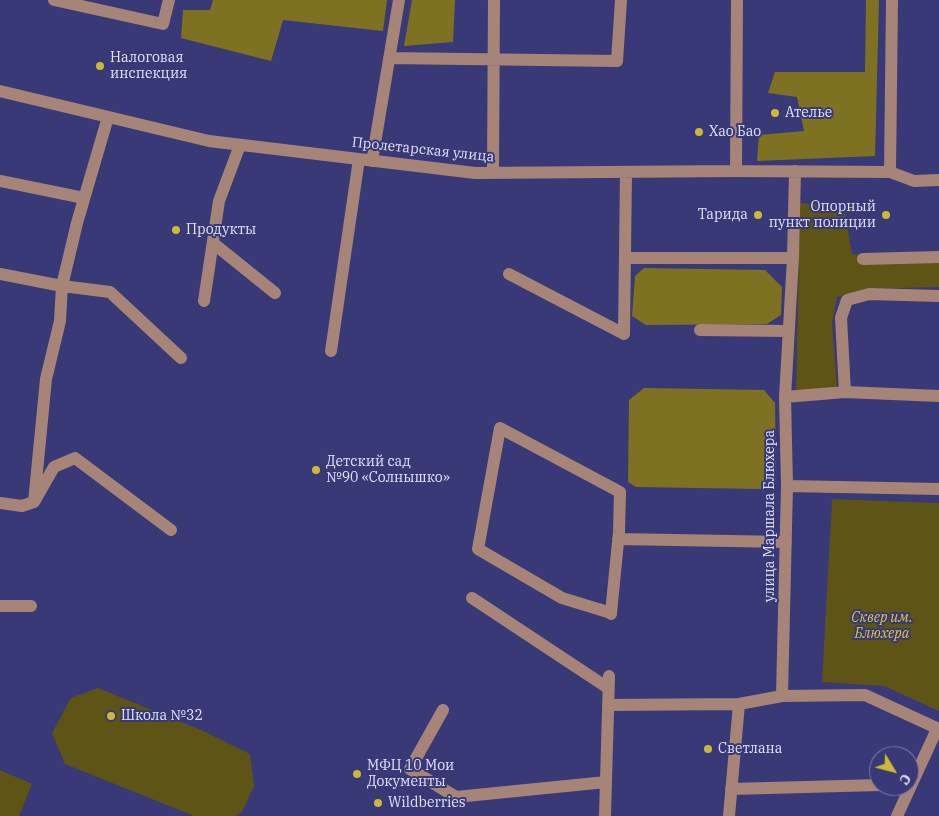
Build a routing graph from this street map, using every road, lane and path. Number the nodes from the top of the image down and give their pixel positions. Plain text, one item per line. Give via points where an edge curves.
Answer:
1 (54, 0) edge
2 (169, 0) edge
3 (399, 0) edge
4 (494, 0) edge
5 (621, 0) edge
6 (737, 0) edge
7 (892, 0) edge
8 (389, 58) junction
9 (493, 59) junction
10 (0, 91) edge
11 (108, 117) junction
12 (240, 145) junction
13 (365, 160) junction
14 (736, 171) junction
15 (795, 171) junction
16 (626, 172) junction
17 (890, 172) junction
18 (493, 173) junction
19 (939, 180) edge
20 (0, 181) edge
21 (84, 198) junction
22 (213, 243) junction
23 (939, 257) edge
24 (626, 258) junction
25 (793, 258) junction
26 (863, 259) dead end
27 (0, 274) edge
28 (509, 274) dead end
29 (62, 286) junction
30 (275, 293) dead end
31 (939, 296) edge
32 (204, 301) dead end
33 (700, 330) dead end
34 (789, 331) junction
35 (331, 351) dead end
36 (181, 358) dead end
37 (845, 392) junction
38 (939, 396) edge
39 (785, 397) junction
40 (787, 486) junction
41 (939, 489) edge
42 (34, 502) junction
43 (0, 503) edge
44 (171, 530) dead end
45 (618, 539) junction
46 (786, 542) junction
47 (472, 598) dead end
48 (0, 606) edge
49 (31, 606) dead end
50 (782, 696) junction
51 (739, 704) junction
52 (608, 705) junction
53 (443, 710) dead end
54 (938, 729) edge
55 (919, 766) edge
56 (606, 782) junction
57 (869, 785) edge
58 (731, 789) junction
59 (905, 796) edge
60 (604, 816) edge
61 (728, 816) edge
62 (897, 816) edge

1 - 2 street via 163,24
3 - 8 street
4 - 9 street
5 - 9 street via 617,60
6 - 14 street
7 - 17 street
8 - 9 street
8 - 13 street
9 - 18 street
10 - 11 street, Пролетарская улица
11 - 12 street, Пролетарская улица via 209,141
11 - 21 street
12 - 13 street, Пролетарская улица
12 - 22 street via 219,201
13 - 18 street, Пролетарская улица
13 - 35 street
14 - 15 street, Пролетарская улица
14 - 16 street, Пролетарская улица
15 - 17 street, Пролетарская улица
15 - 25 street, улица Маршала Блюхера
16 - 18 street, Пролетарская улица
16 - 24 street
17 - 19 street, Пролетарская улица via 914,181
20 - 21 street
21 - 29 street
22 - 30 street
22 - 32 street
23 - 26 street
24 - 25 street
24 - 28 street via 624,334
25 - 34 street, улица Маршала Блюхера
27 - 29 street
29 - 36 street via 110,292
29 - 42 street via 60,321 46,378
31 - 37 street via 869,294 847,300 842,318
33 - 34 street
34 - 39 street, улица Маршала Блюхера
37 - 38 street
37 - 39 street
39 - 40 street, улица Маршала Блюхера
40 - 41 street
40 - 46 street, улица Маршала Блюхера
42 - 43 street via 22,506
42 - 44 street via 54,467 75,458
45 - 45 street via 620,492 500,428 478,549 562,598 611,613
45 - 46 street
46 - 50 street, улица Маршала Блюхера
47 - 52 street via 608,682
48 - 49 street
50 - 51 street
50 - 54 street via 865,694
51 - 52 street
51 - 58 street
52 - 56 street
53 - 56 street via 410,769 456,797
54 - 55 street
56 - 60 street
57 - 58 street
58 - 61 street
59 - 62 street

